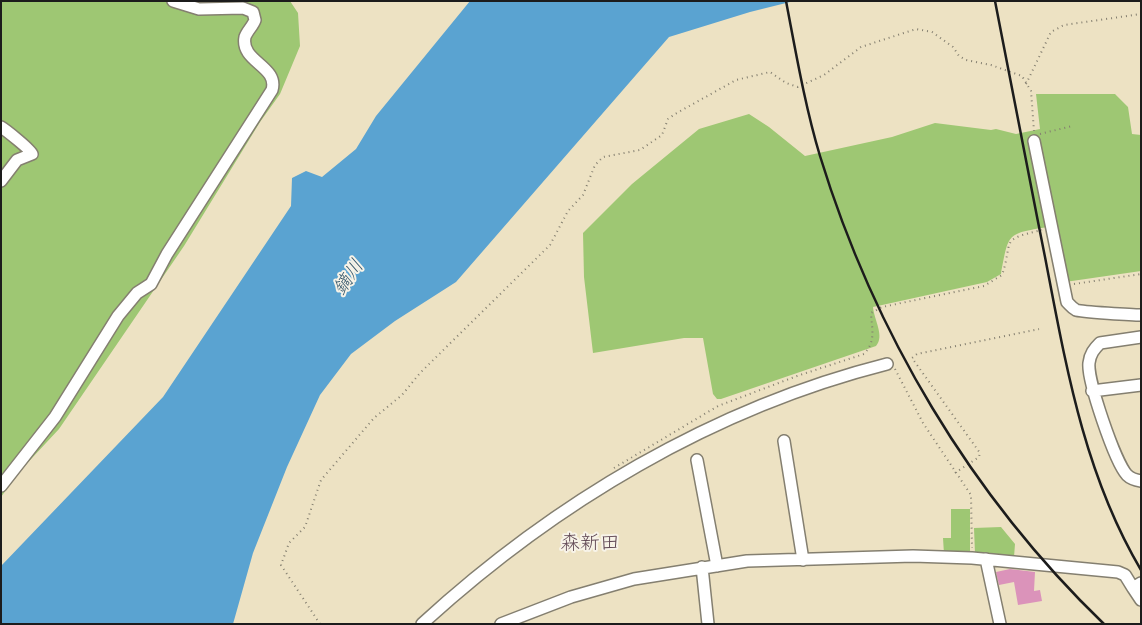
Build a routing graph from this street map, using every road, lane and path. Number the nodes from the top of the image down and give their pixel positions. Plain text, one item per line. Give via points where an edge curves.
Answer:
1 (173, 1) edge
2 (1141, 14) edge
3 (1026, 84) junction
4 (1072, 126) dead end
5 (1, 127) edge
6 (1034, 141) junction
7 (1, 181) edge
8 (1052, 228) junction
9 (1141, 274) edge
10 (1063, 286) junction
11 (1141, 315) edge
12 (1039, 329) dead end
13 (1141, 337) edge
14 (887, 364) joint
15 (1141, 385) edge
16 (1092, 390) junction
17 (718, 406) dead end
18 (784, 440) dead end
19 (697, 460) dead end
20 (955, 473) junction
21 (1141, 481) edge
22 (1, 486) edge
23 (972, 558) junction
24 (986, 559) junction
25 (803, 560) junction
26 (717, 566) junction
27 (702, 567) junction
28 (1137, 585) edge
29 (1141, 600) edge
30 (506, 623) edge
31 (320, 624) edge
32 (422, 624) edge
33 (708, 624) edge
34 (1000, 624) edge

1 - 22 street via 199,10 243,8 252,12 256,20 246,35 246,48 270,75 274,82 272,90 163,260 151,284 137,293 118,316 55,417
2 - 3 path via 1064,25 1051,32
3 - 6 path via 1034,118
3 - 31 path via 1022,76 966,60 932,32 916,30 861,47 824,75 798,86 786,83 770,72 736,80 668,119 662,134 640,150 603,157 550,245 420,373 402,395 374,418 321,480 305,527 289,543 281,565
4 - 6 path via 1039,134
5 - 7 street via 29,148 32,154 14,162
6 - 8 street
8 - 10 street
8 - 17 path via 1012,240 1007,246 1002,275 995,281 882,307 871,313 873,337 864,354
9 - 10 path
10 - 11 street via 1067,302 1079,311
12 - 20 path via 917,354 912,358 980,453
13 - 16 street via 1110,340 1096,347 1089,360
14 - 20 path via 896,371
14 - 32 street via 775,399 682,442 546,523
15 - 16 street
16 - 21 street via 1121,466 1126,475
18 - 25 street
19 - 26 street
20 - 23 path via 970,495
23 - 24 street
23 - 25 street via 913,556
24 - 28 street via 1118,572
24 - 34 street
25 - 26 street via 747,561
26 - 27 street
27 - 30 street via 634,579 571,597
27 - 33 street
28 - 29 street

